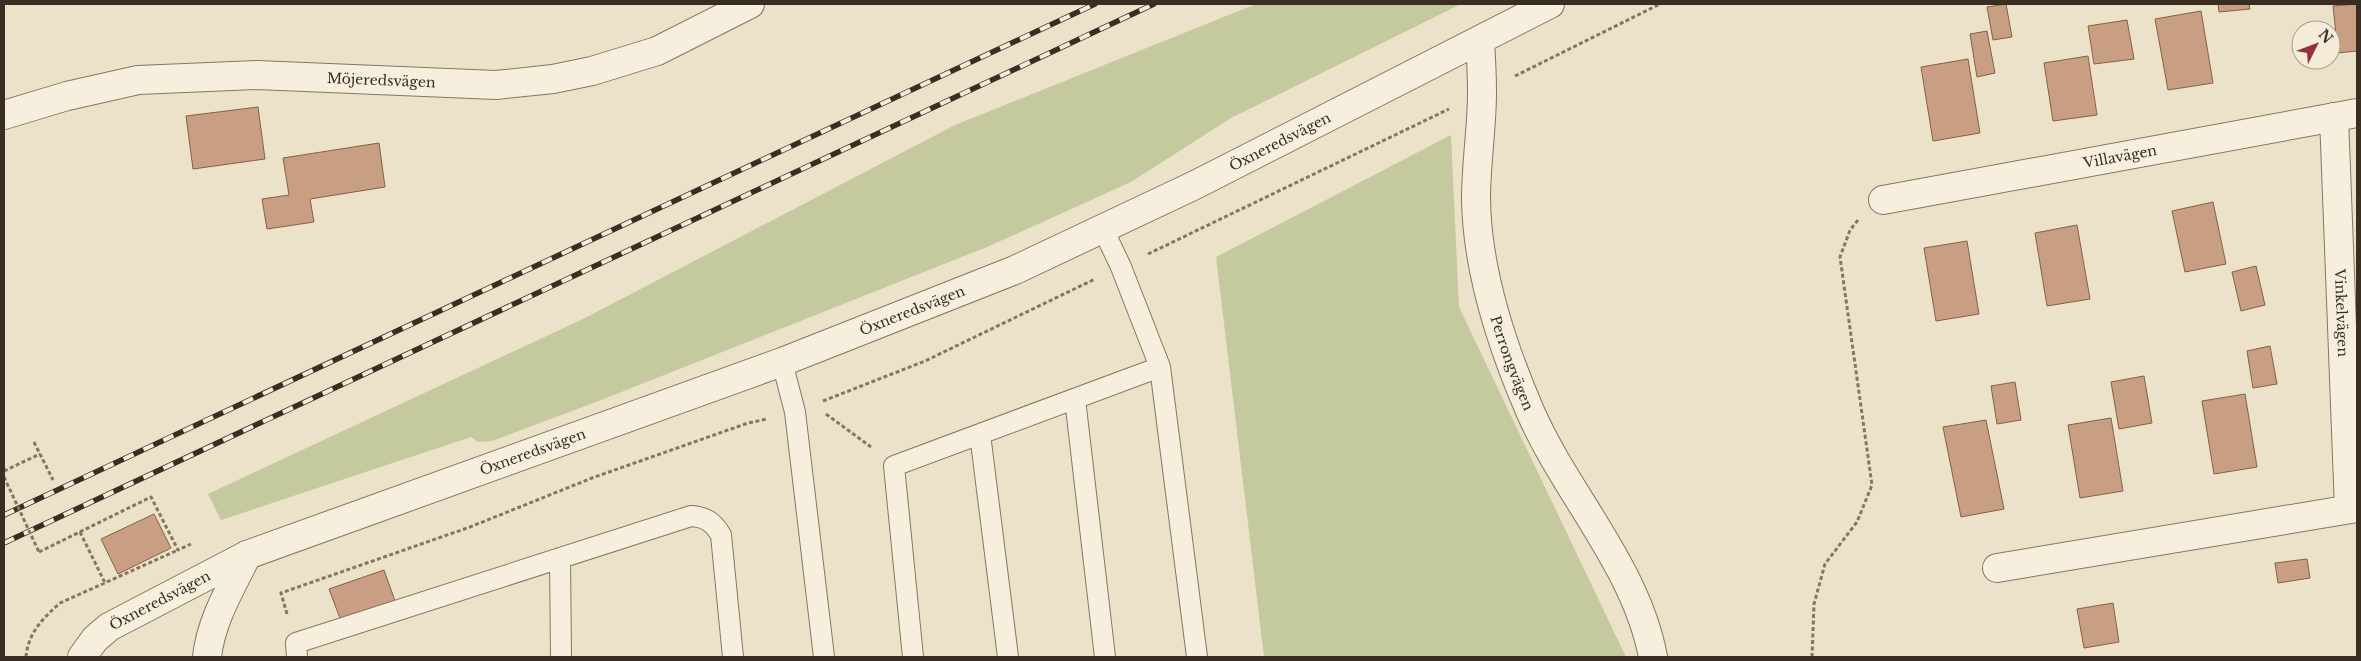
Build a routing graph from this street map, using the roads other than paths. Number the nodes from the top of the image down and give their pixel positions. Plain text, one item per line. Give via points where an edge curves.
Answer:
1 (750, 4) edge
2 (1550, 4) edge
3 (1480, 40) junction
4 (4, 115) edge
5 (2346, 115) edge
6 (1883, 200) road end
7 (1102, 229) junction
8 (782, 362) junction
9 (1160, 367) junction
10 (1075, 399) junction
11 (980, 434) junction
12 (2353, 509) edge
13 (248, 555) junction
14 (560, 558) junction
15 (1997, 568) dead end
16 (82, 657) edge
17 (208, 657) edge
18 (297, 657) edge
19 (561, 657) edge
20 (733, 657) edge
21 (824, 657) edge
22 (913, 657) edge
23 (1008, 657) edge
24 (1105, 657) edge
25 (1197, 657) edge
26 (1652, 657) edge

1 - 4 street, Möjeredsvägen via 657,51 553,79 496,85 257,75 138,80
2 - 3 street, Öxneredsvägen
3 - 7 street, Öxneredsvägen via 1195,186
3 - 26 street, Perrongvägen via 1482,93 1476,199 1482,259 1492,304 1530,412 1634,599
5 - 6 street, Villavägen
5 - 12 street, Vinkelvägen
7 - 8 street, Öxneredsvägen via 1015,270
7 - 9 lane via 1121,266
8 - 13 street, Öxneredsvägen
8 - 21 lane via 804,409
9 - 10 lane
9 - 25 lane
10 - 11 lane
10 - 24 lane
11 - 22 lane via 894,466
11 - 23 lane
12 - 15 street, Vinkelvägen
13 - 16 street, Öxneredsvägen via 109,627
13 - 17 street, Öxneredsvägen via 220,611 210,638
14 - 18 lane via 296,643
14 - 19 lane
14 - 20 lane via 690,516 702,517 714,524 721,535

